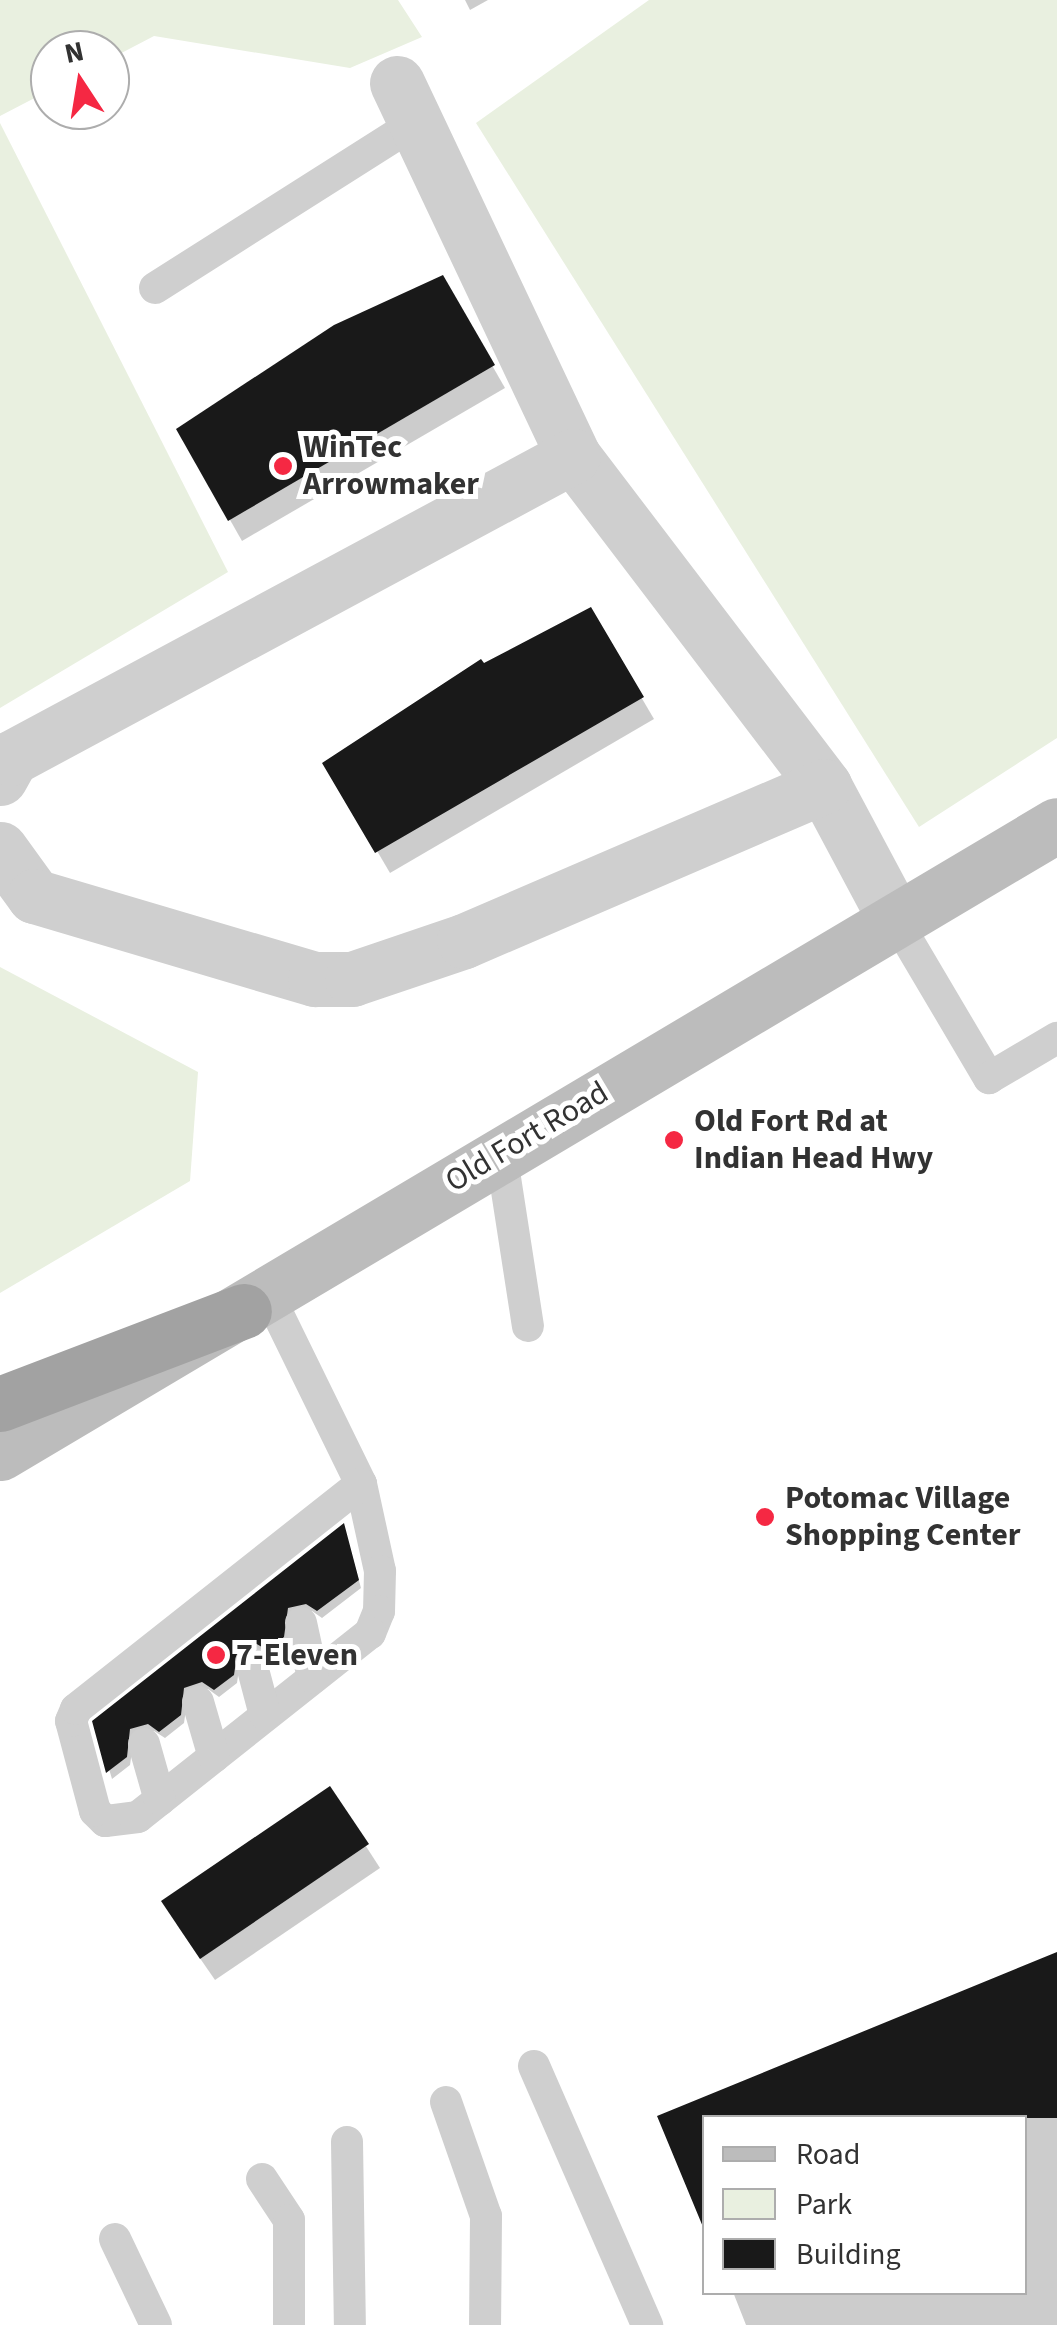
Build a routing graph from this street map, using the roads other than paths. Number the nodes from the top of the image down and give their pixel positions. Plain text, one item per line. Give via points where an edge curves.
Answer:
1 (406, 103) joint
2 (155, 288) dead end
3 (573, 456) junction
4 (0, 778) edge
5 (824, 786) junction
6 (1057, 825) edge
7 (0, 849) edge
8 (895, 919) junction
9 (1057, 1038) edge
10 (502, 1152) junction
11 (256, 1304) junction
12 (528, 1326) dead end
13 (0, 1404) edge
14 (0, 1453) edge
15 (361, 1484) junction
16 (301, 1623) dead end
17 (250, 1662) dead end
18 (312, 1678) junction
19 (198, 1702) dead end
20 (265, 1715) junction
21 (144, 1744) dead end
22 (214, 1757) junction
23 (160, 1800) junction
24 (534, 2066) dead end
25 (446, 2102) dead end
26 (348, 2142) dead end
27 (262, 2179) dead end
28 (115, 2239) dead end
29 (156, 2325) edge
30 (288, 2325) edge
31 (350, 2325) edge
32 (486, 2325) edge
33 (647, 2325) edge

1 - 2 lane
1 - 3 street
3 - 4 street via 11,758
3 - 5 street
5 - 7 street via 464,940 352,979 315,978 34,896
5 - 8 street
6 - 8 main road, Old Fort Road
8 - 9 lane via 989,1078
8 - 10 main road, Old Fort Road
10 - 11 main road, Old Fort Road
10 - 12 lane
11 - 13 highway
11 - 14 main road, Old Fort Road
11 - 15 lane
15 - 18 lane via 380,1571 379,1612 370,1634
15 - 23 lane via 233,1596 125,1679 91,1693 72,1721 95,1811 120,1823
16 - 18 lane
17 - 20 lane
18 - 20 lane
19 - 22 lane
20 - 22 lane
21 - 23 lane
22 - 23 lane
24 - 33 lane
25 - 32 lane via 486,2216
26 - 31 lane
27 - 30 lane via 289,2220
28 - 29 lane

